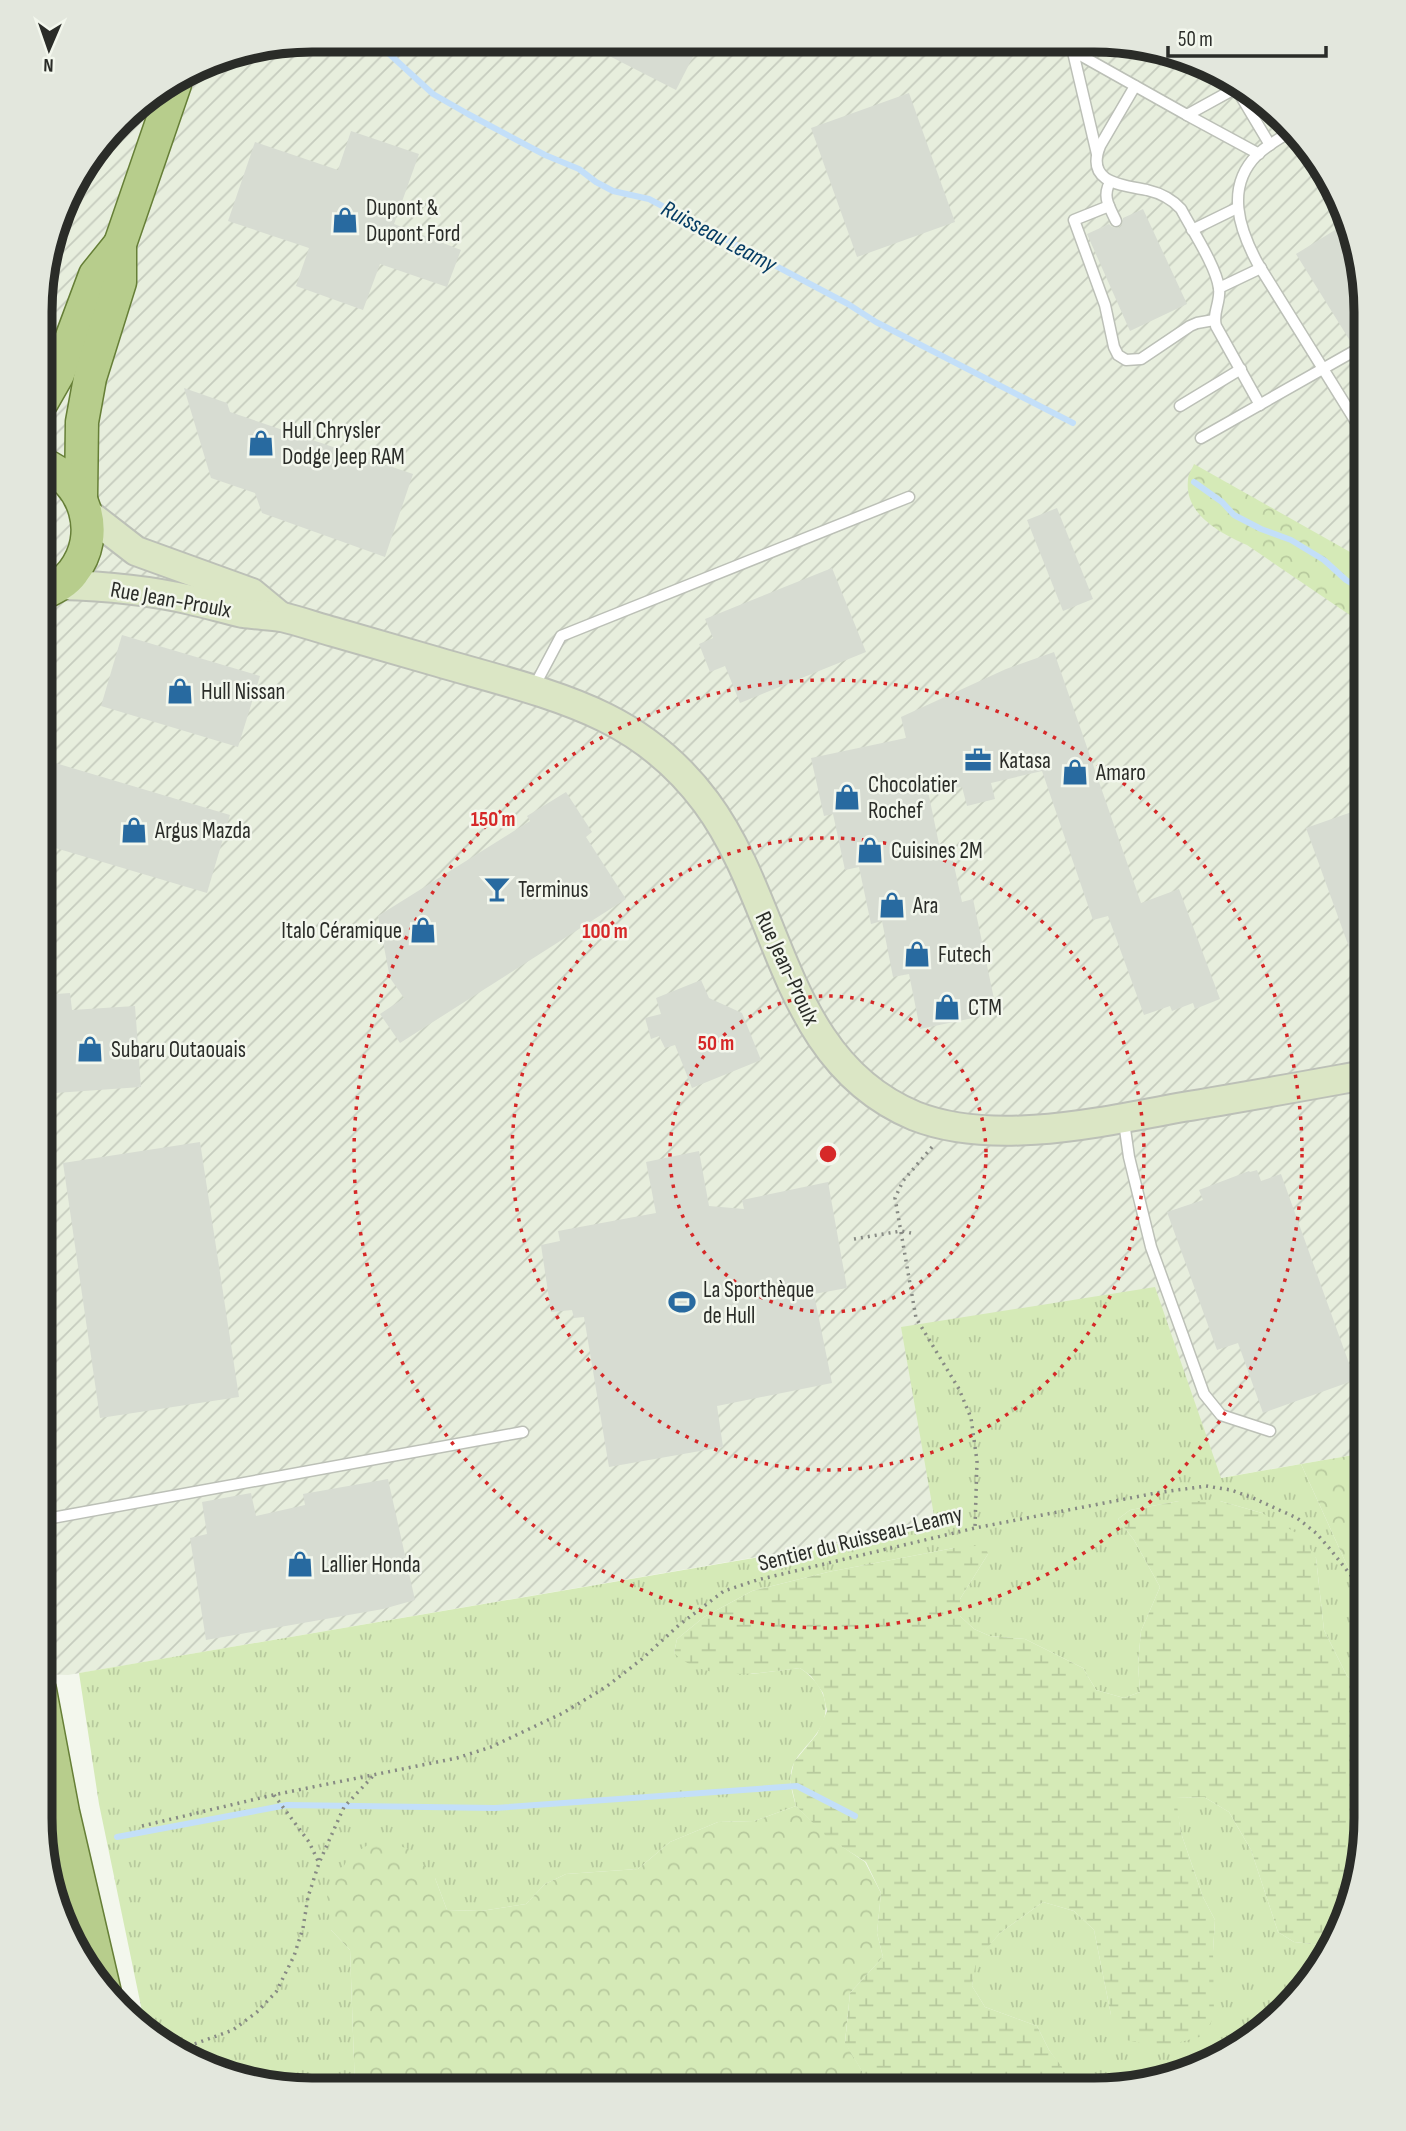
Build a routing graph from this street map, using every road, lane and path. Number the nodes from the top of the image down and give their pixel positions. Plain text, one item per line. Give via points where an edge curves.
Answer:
1 (1076, 52) edge
2 (1083, 52) edge
3 (1135, 86) junction
4 (1230, 91) edge
5 (171, 94) edge
6 (1246, 102) edge
7 (1186, 115) junction
8 (1284, 136) edge
9 (1270, 145) junction
10 (1097, 154) junction
11 (1259, 154) junction
12 (1110, 182) junction
13 (1109, 206) junction
14 (1237, 208) junction
15 (1116, 221) dead end
16 (1192, 230) junction
17 (120, 244) junction
18 (1261, 268) junction
19 (1219, 288) junction
20 (1214, 320) junction
21 (1354, 351) edge
22 (1241, 369) junction
23 (1324, 369) junction
24 (52, 385) edge
25 (1261, 404) junction
26 (1180, 406) dead end
27 (1354, 418) edge
28 (1201, 438) dead end
29 (52, 468) edge
30 (909, 497) dead end
31 (84, 506) junction
32 (52, 588) edge
33 (52, 591) edge
34 (281, 617) junction
35 (532, 690) junction
36 (1354, 1077) edge
37 (1124, 1118) junction
38 (935, 1141) dead end
39 (901, 1231) junction
40 (911, 1233) dead end
41 (854, 1239) dead end
42 (1270, 1431) dead end
43 (523, 1432) dead end
44 (52, 1518) edge
45 (975, 1528) junction
46 (1354, 1579) edge
47 (52, 1754) edge
48 (374, 1775) junction
49 (273, 1795) junction
50 (142, 1826) dead end
51 (319, 1863) junction
52 (99, 1967) edge
53 (188, 2046) edge

1 - 10 lane
2 - 3 lane
3 - 7 lane
3 - 10 lane
4 - 7 lane
5 - 17 main road
6 - 9 lane
7 - 11 lane
8 - 9 lane
9 - 11 lane
10 - 12 lane via 1101,173
11 - 14 lane via 1240,181
12 - 13 lane
12 - 16 lane via 1147,190 1175,203
13 - 15 lane
13 - 20 lane via 1074,220 1118,355 1126,360 1141,359 1190,326
14 - 16 lane
14 - 18 lane via 1244,235
16 - 19 lane
17 - 24 main road via 95,275
17 - 31 main road via 120,282 90,378 82,422
18 - 19 lane
18 - 23 lane
19 - 20 lane
20 - 22 lane
21 - 23 lane
22 - 25 lane
22 - 26 lane
23 - 25 lane
23 - 27 lane
25 - 28 lane
29 - 31 main road via 69,481
30 - 35 lane via 561,636
31 - 32 main road via 88,529 84,553 72,574
31 - 34 street, Rue Jean-Proulx via 136,551 251,593
33 - 34 street, Rue Jean-Proulx via 85,585 152,592
34 - 35 street, Rue Jean-Proulx
35 - 37 street, Rue Jean-Proulx via 607,718 657,751 691,784 730,842 822,1041 876,1094 919,1117 987,1131 1039,1130
36 - 37 street, Rue Jean-Proulx
37 - 42 lane via 1151,1247 1204,1394 1220,1415
38 - 39 path via 896,1193
39 - 40 path
39 - 41 path
39 - 45 path via 916,1318 959,1389 973,1427
43 - 44 lane
45 - 46 path, Sentier du Ruisseau-Leamy via 1206,1486 1231,1490 1297,1518
45 - 48 path, Sentier du Ruisseau-Leamy via 724,1591 606,1687 563,1713 491,1747
47 - 52 main road
48 - 49 path, Sentier du Ruisseau-Leamy
48 - 51 path via 344,1807
49 - 50 path, Sentier du Ruisseau-Leamy
49 - 51 path
51 - 53 path via 294,1956 276,1992 233,2030

